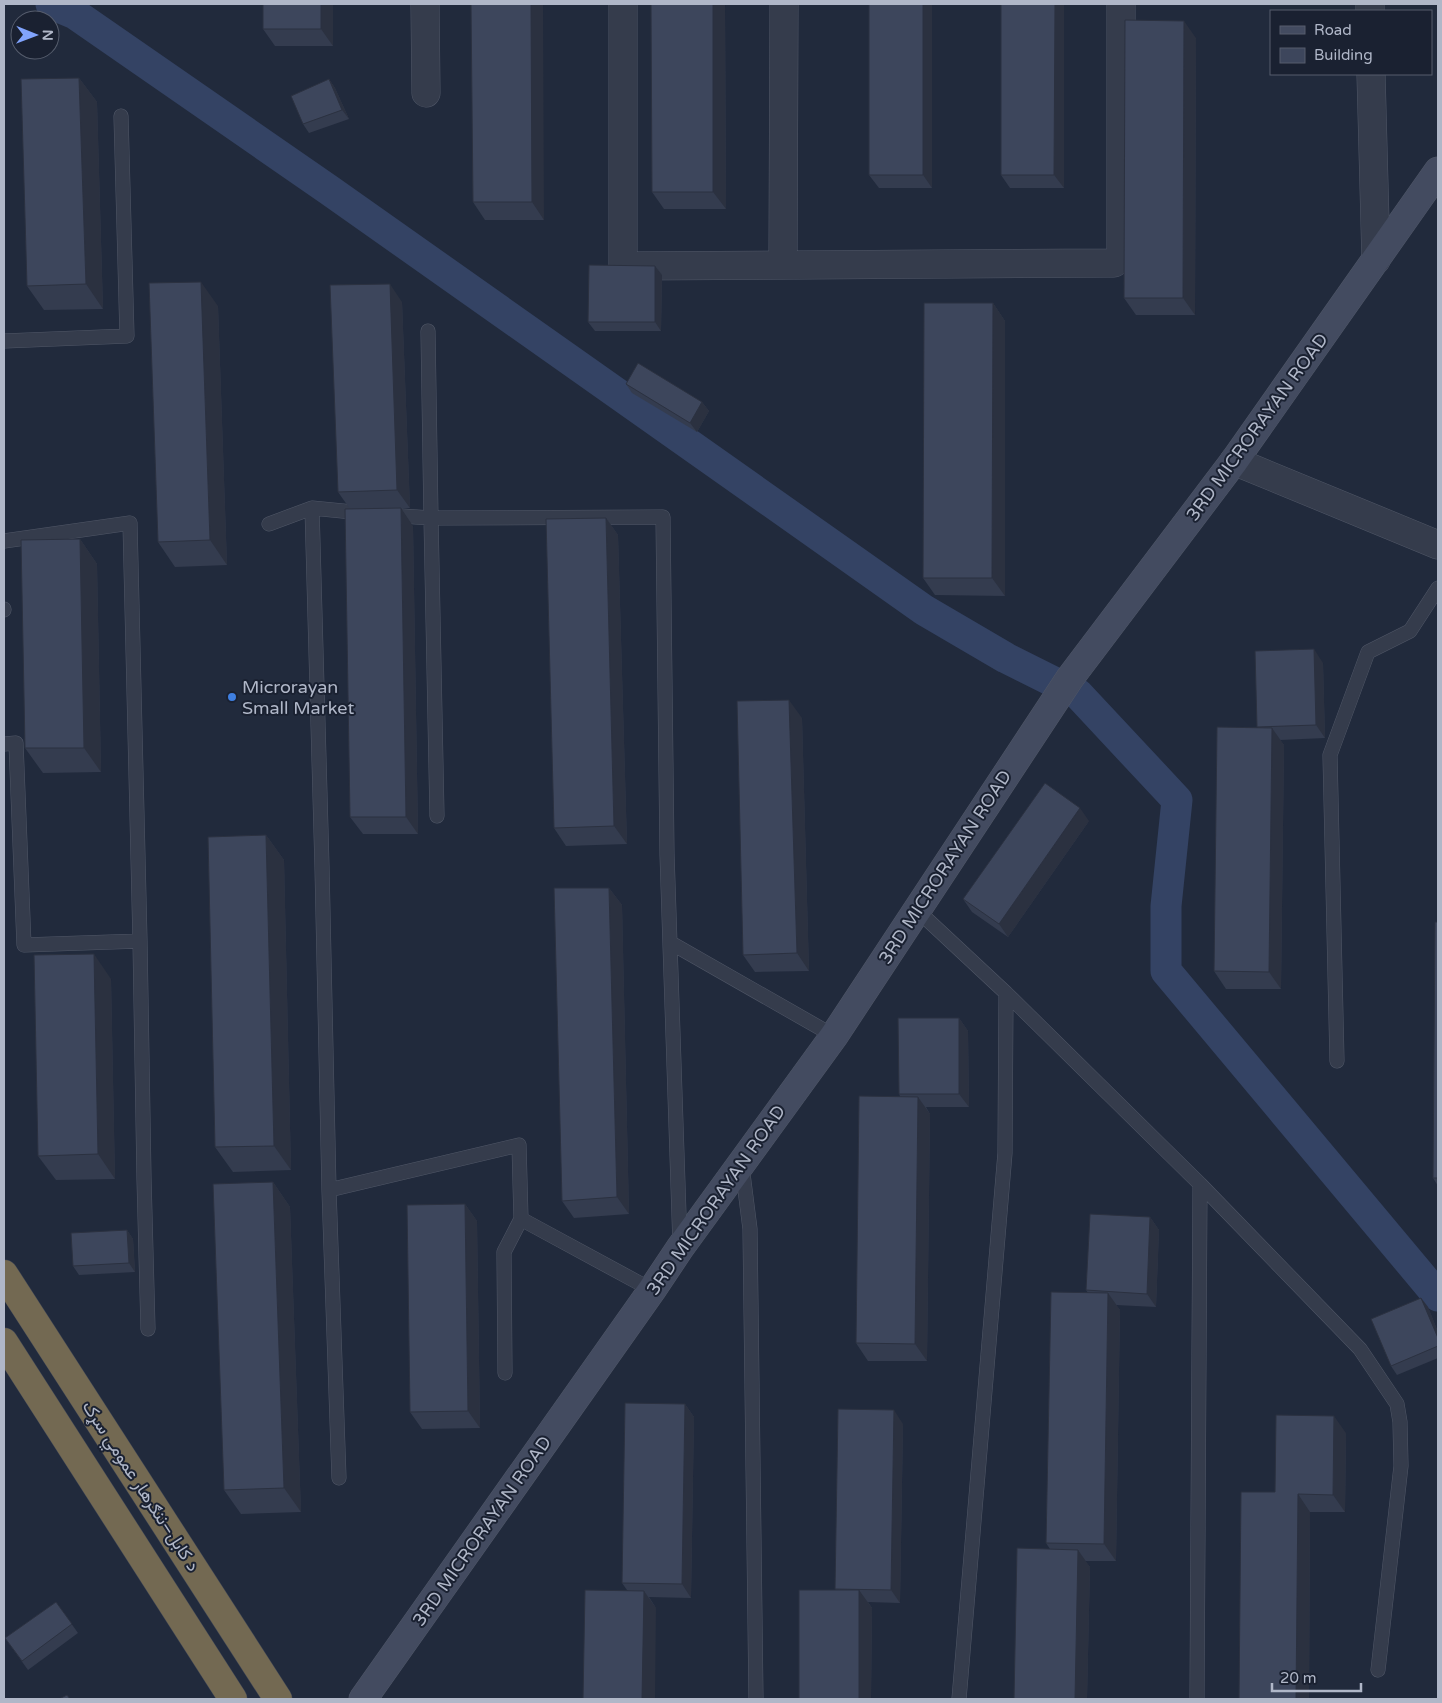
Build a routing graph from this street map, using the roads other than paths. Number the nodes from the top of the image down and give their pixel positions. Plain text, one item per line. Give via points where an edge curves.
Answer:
1 (425, 4) edge
2 (623, 4) edge
3 (784, 4) edge
4 (1121, 4) edge
5 (1371, 75) edge
6 (426, 93) dead end
7 (121, 116) dead end
8 (1438, 171) edge
9 (1376, 260) junction
10 (783, 264) junction
11 (428, 330) dead end
12 (4, 341) edge
13 (1234, 461) junction
14 (312, 508) junction
15 (430, 518) junction
16 (269, 524) dead end
17 (4, 541) edge
18 (1438, 545) edge
19 (1438, 588) edge
20 (4, 744) edge
21 (437, 816) dead end
22 (917, 910) junction
23 (140, 941) junction
24 (670, 943) junction
25 (1006, 993) junction
26 (834, 1036) junction
27 (1337, 1061) dead end
28 (741, 1163) junction
29 (1200, 1184) junction
30 (329, 1190) junction
31 (521, 1219) junction
32 (680, 1248) junction
33 (4, 1274) edge
34 (652, 1290) junction
35 (148, 1329) dead end
36 (4, 1342) edge
37 (505, 1373) dead end
38 (339, 1478) dead end
39 (1378, 1670) dead end
40 (233, 1699) edge
41 (278, 1699) edge
42 (363, 1699) edge
43 (756, 1699) edge
44 (959, 1699) edge
45 (1197, 1699) edge

1 - 6 street
2 - 10 street via 623,266
3 - 10 street
4 - 10 street via 1122,253 1114,263
5 - 9 street
7 - 12 lane via 127,336
8 - 9 street, 3RD MICRORAYAN ROAD
9 - 13 street, 3RD MICRORAYAN ROAD
11 - 15 lane
13 - 18 street
13 - 22 street, 3RD MICRORAYAN ROAD via 1064,687
14 - 15 lane
14 - 16 lane
14 - 30 lane
15 - 21 lane
15 - 24 lane via 663,517
17 - 23 lane via 130,523
19 - 27 lane via 1410,631 1368,652 1330,754
20 - 23 lane via 16,743 24,945
22 - 25 lane
22 - 26 street, 3RD MICRORAYAN ROAD
23 - 35 lane
24 - 26 lane
24 - 32 lane
25 - 29 lane
25 - 44 lane via 1005,1154
26 - 28 street, 3RD MICRORAYAN ROAD
28 - 32 street, 3RD MICRORAYAN ROAD
28 - 43 lane via 750,1230
29 - 39 lane via 1360,1349 1397,1404 1401,1466
29 - 45 lane
30 - 31 lane via 519,1145
30 - 38 lane
31 - 34 lane
31 - 37 lane via 504,1252
32 - 34 street, 3RD MICRORAYAN ROAD
33 - 41 highway, د کابل–ننګرهار عمومي سړک
34 - 42 street, 3RD MICRORAYAN ROAD
36 - 40 highway, د کابل–ننګرهار عمومي سړک

